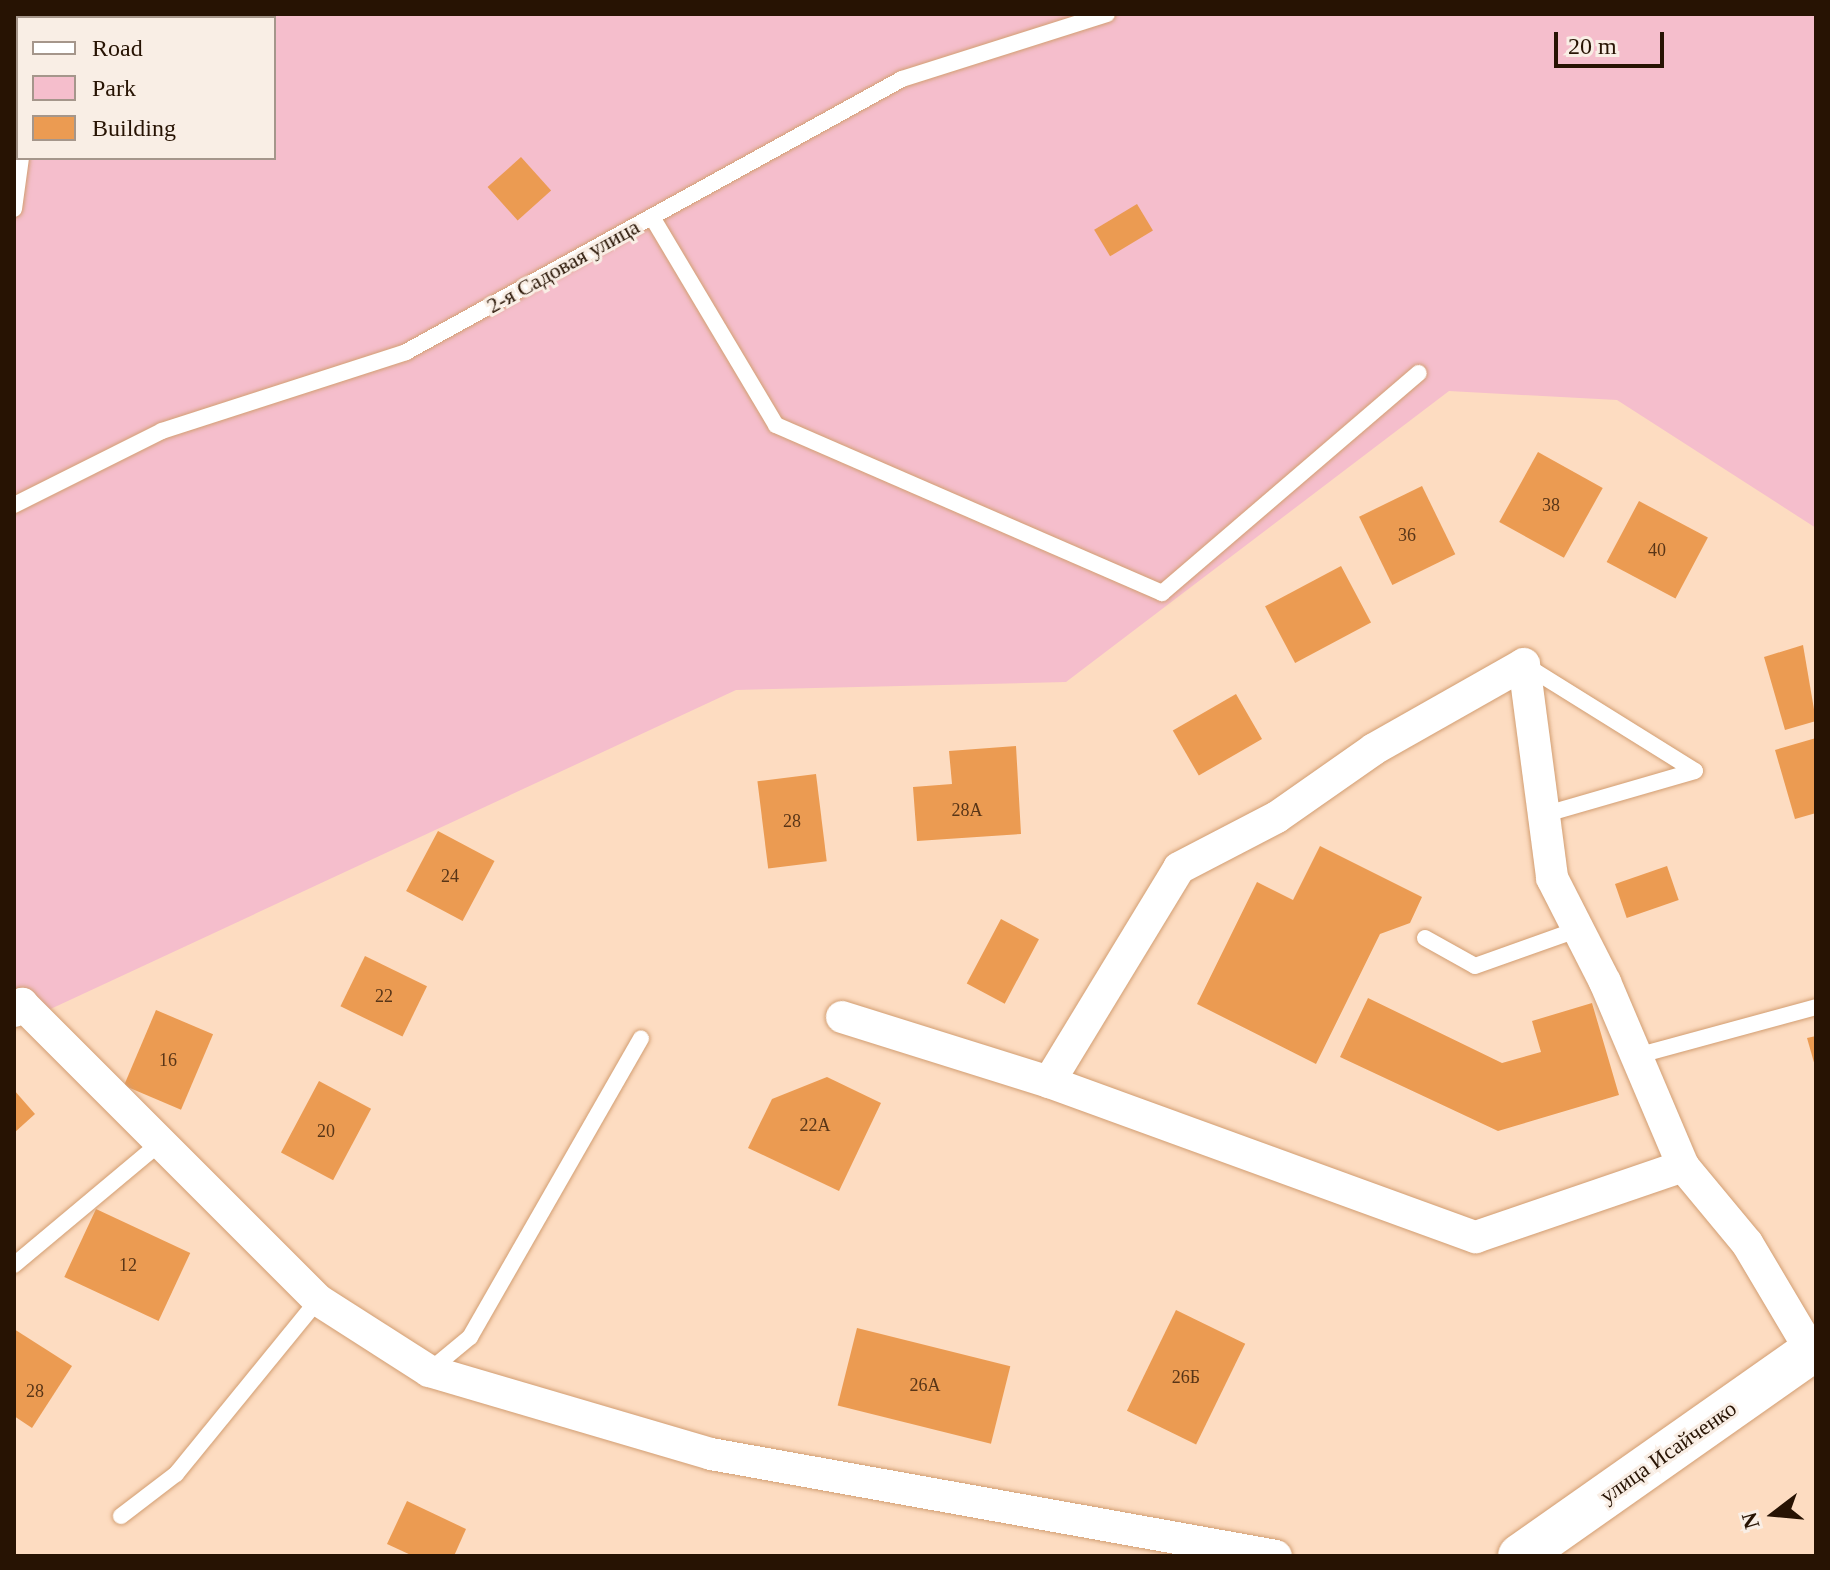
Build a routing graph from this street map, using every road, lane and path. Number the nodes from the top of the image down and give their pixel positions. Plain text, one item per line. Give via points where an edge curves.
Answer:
1 (1107, 14) edge
2 (21, 160) edge
3 (14, 209) edge
4 (652, 217) junction
5 (1419, 373) dead end
6 (14, 505) edge
7 (1524, 664) junction
8 (1543, 815) junction
9 (1579, 929) junction
10 (1425, 938) dead end
11 (1816, 1007) edge
12 (14, 1011) edge
13 (842, 1017) dead end
14 (641, 1039) dead end
15 (1636, 1056) junction
16 (1049, 1082) junction
17 (160, 1143) junction
18 (1683, 1166) junction
19 (14, 1265) edge
20 (318, 1300) junction
21 (1814, 1351) edge
22 (429, 1371) junction
23 (121, 1516) dead end
24 (1276, 1556) edge
25 (1520, 1556) edge

1 - 4 lane, 2-я Садовая улица via 902,79
2 - 3 lane
4 - 5 lane via 776,425 1162,593
4 - 6 lane, 2-я Садовая улица via 406,352 162,431
7 - 8 street
7 - 8 lane via 1695,771
7 - 16 street via 1374,749 1277,817 1179,868
8 - 9 street via 1552,878
9 - 10 lane via 1475,966
9 - 15 street
11 - 15 lane
12 - 17 street via 22,1004
13 - 16 street
14 - 22 lane via 470,1337
15 - 18 street
16 - 18 street via 1476,1237
17 - 19 lane
17 - 20 street
18 - 21 street via 1747,1243
20 - 22 street
20 - 23 lane via 176,1474
21 - 25 main road, улица Исайченко
22 - 24 street via 711,1454

